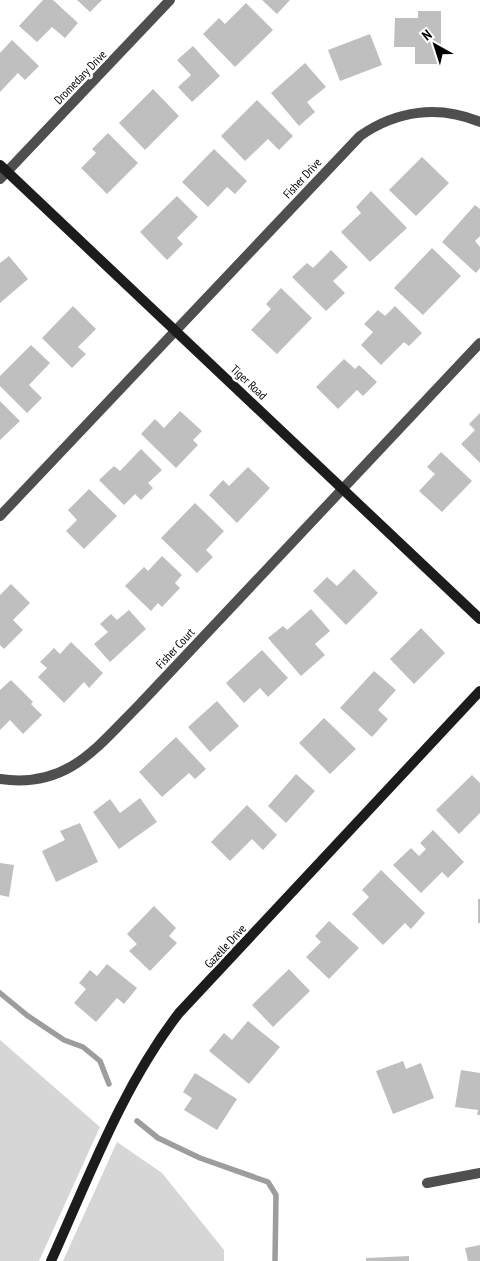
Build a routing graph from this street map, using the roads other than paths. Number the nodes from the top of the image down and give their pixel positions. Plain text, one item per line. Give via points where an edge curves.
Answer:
1 (170, 0) edge
2 (480, 122) edge
3 (2, 172) edge
4 (176, 332) junction
5 (480, 343) edge
6 (342, 488) junction
7 (0, 516) edge
8 (480, 618) edge
9 (480, 691) edge
10 (0, 779) edge
11 (480, 1173) edge
12 (427, 1183) dead end
13 (51, 1261) edge

1 - 3 street, Dromedary Drive
2 - 4 street, Fisher Drive via 452,113 424,111 397,116 372,128 350,145
3 - 4 street, Tiger Road
4 - 6 street, Tiger Road
4 - 7 street
5 - 6 street
6 - 8 street, Tiger Road
6 - 10 street, Fisher Court via 88,756 42,778
9 - 13 street, Gazelle Drive via 179,1013 144,1064 122,1105
11 - 12 street

